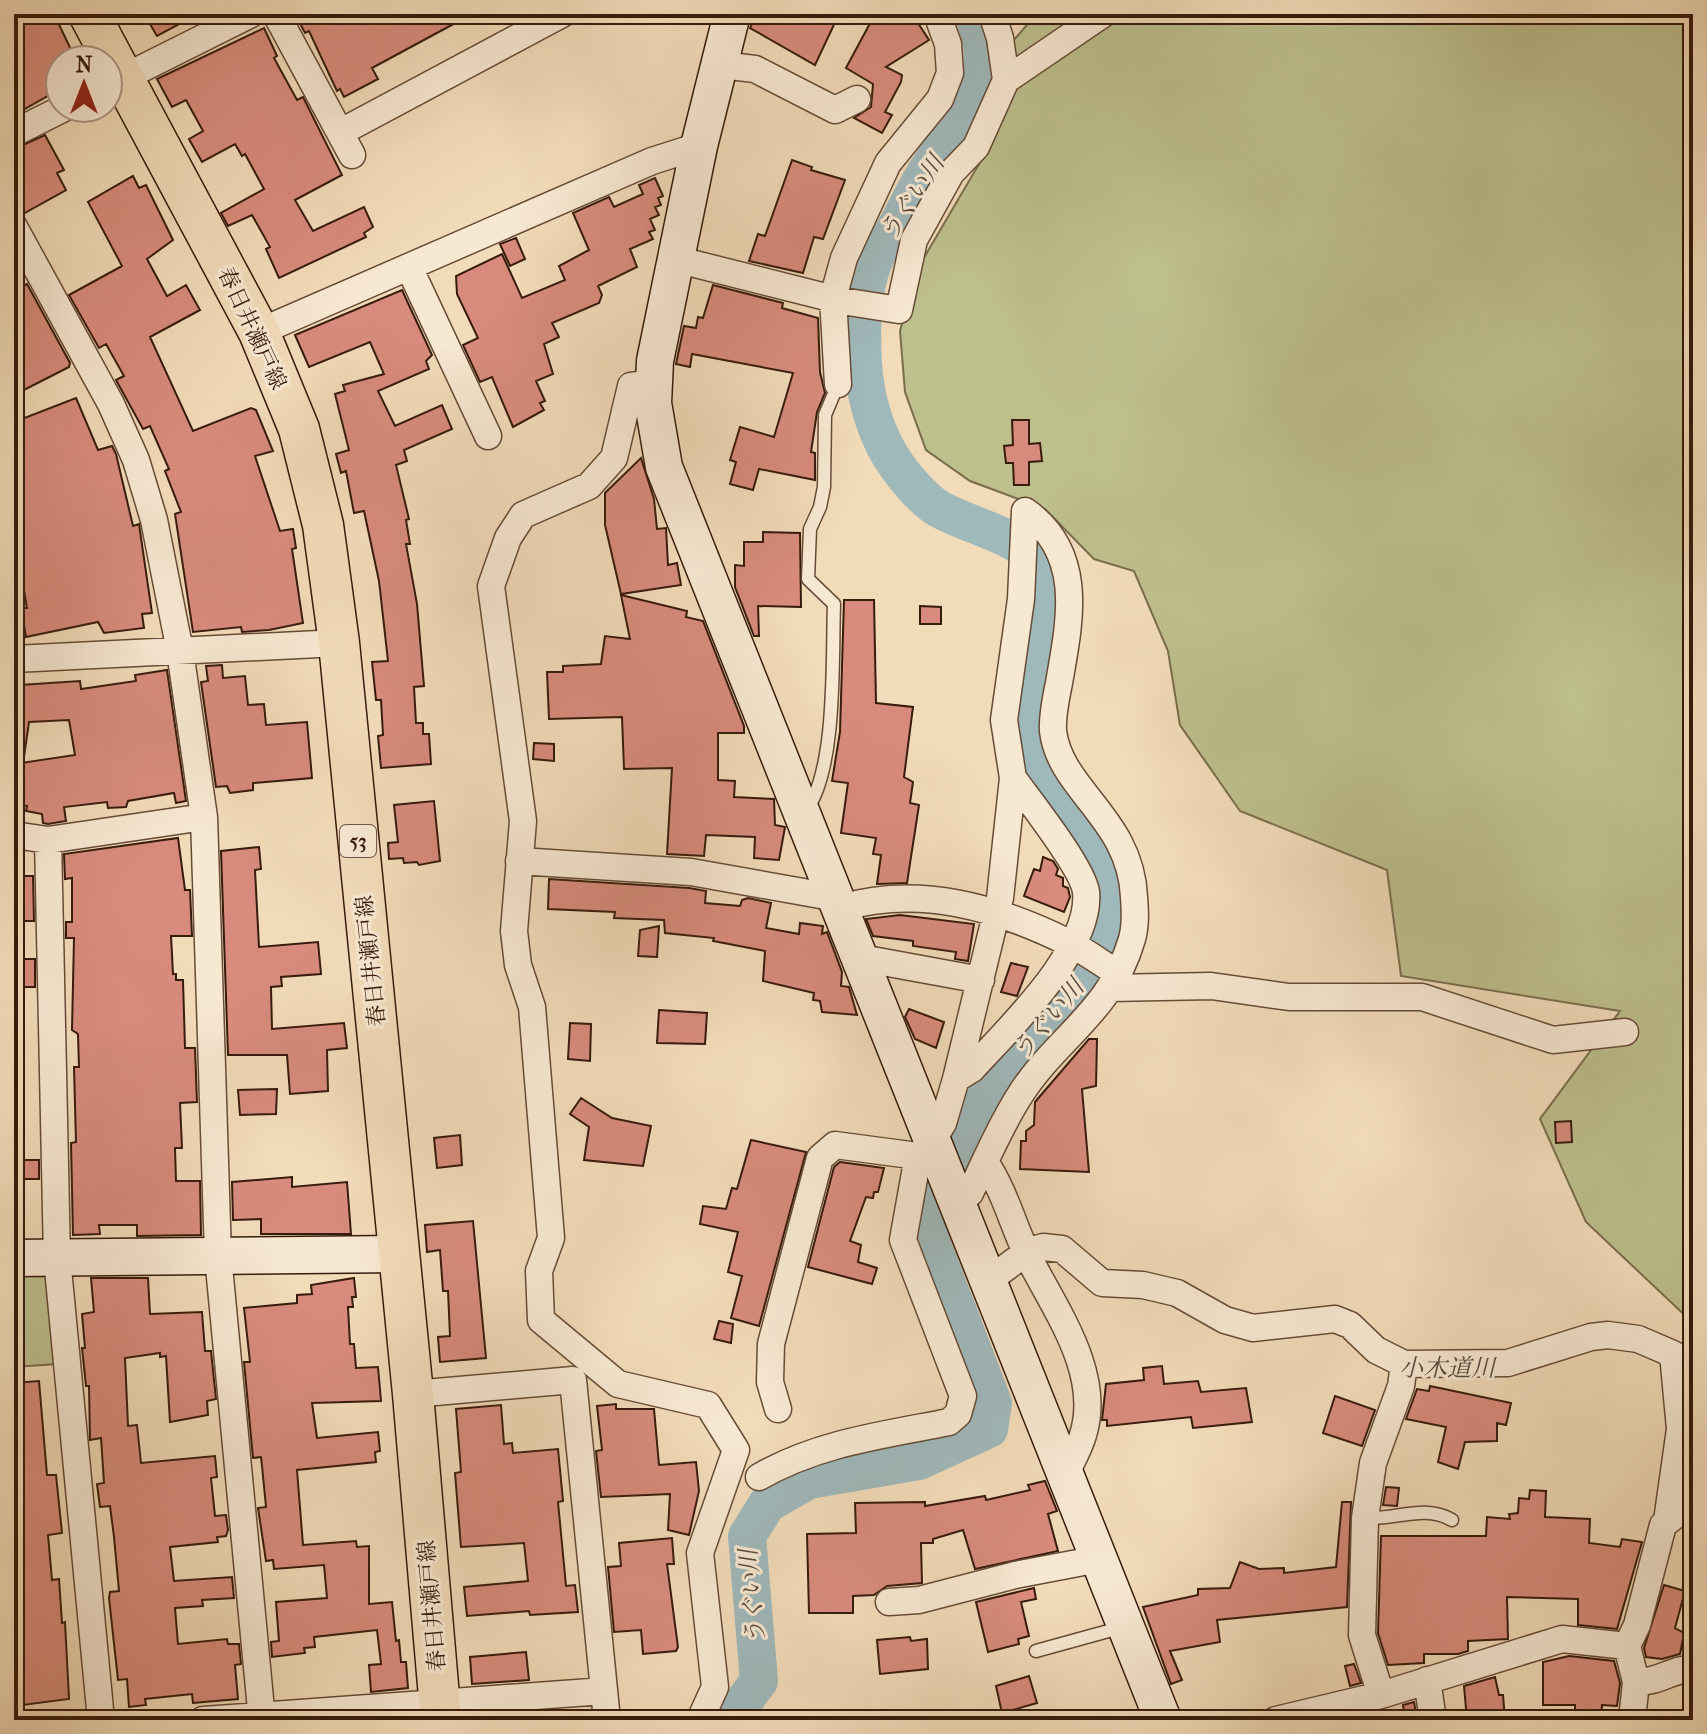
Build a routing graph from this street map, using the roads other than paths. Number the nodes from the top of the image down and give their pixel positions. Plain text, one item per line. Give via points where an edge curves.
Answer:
1 (89, 14) edge
2 (251, 14) edge
3 (276, 14) edge
4 (562, 14) edge
5 (732, 14) edge
6 (937, 14) edge
7 (992, 14) edge
8 (1103, 14) edge
9 (101, 44) edge
10 (721, 65) junction
11 (124, 78) edge
12 (1006, 80) junction
13 (124, 96) edge
14 (857, 99) dead end
15 (44, 118) edge
16 (14, 133) edge
17 (699, 146) junction
18 (14, 227) edge
19 (675, 259) junction
20 (409, 267) junction
21 (838, 300) junction
22 (259, 332) junction
23 (654, 383) junction
24 (838, 384) joint
25 (488, 436) dead end
26 (339, 643) junction
27 (180, 651) junction
28 (14, 659) edge
29 (1013, 778) junction
30 (803, 816) junction
31 (204, 817) junction
32 (14, 835) edge
33 (48, 840) junction
34 (519, 861) junction
35 (839, 903) junction
36 (998, 912) junction
37 (1072, 943) junction
38 (861, 958) junction
39 (981, 980) junction
40 (1114, 981) junction
41 (1625, 1032) dead end
42 (956, 1079) junction
43 (930, 1151) junction
44 (985, 1162) junction
45 (958, 1202) junction
46 (1027, 1252) junction
47 (399, 1254) junction
48 (218, 1256) junction
49 (14, 1258) edge
50 (57, 1258) junction
51 (989, 1281) junction
52 (1404, 1364) junction
53 (413, 1394) junction
54 (778, 1409) dead end
55 (1065, 1475) junction
56 (759, 1477) dead end
57 (1693, 1501) edge
58 (1365, 1518) junction
59 (1452, 1520) dead end
60 (1667, 1521) junction
61 (1099, 1559) junction
62 (889, 1602) dead end
63 (1126, 1626) junction
64 (1627, 1646) junction
65 (1036, 1651) dead end
66 (1693, 1669) edge
67 (1427, 1680) junction
68 (1636, 1682) junction
69 (604, 1691) junction
70 (1381, 1695) junction
71 (440, 1712) edge
72 (262, 1718) edge
73 (101, 1720) edge
74 (203, 1720) edge
75 (607, 1720) edge
76 (700, 1720) edge
77 (1163, 1720) edge
78 (1276, 1720) edge
79 (1433, 1720) edge
80 (1632, 1720) edge

1 - 9 main road, 春日井瀬戸線 / 53
2 - 11 street
3 - 4 street via 346,143
5 - 10 street
6 - 21 street via 948,44 950,73 940,99 882,175 844,258
7 - 12 street
8 - 12 street
10 - 14 street via 755,69 835,110
10 - 17 street
12 - 21 street via 976,147 951,173 914,240 899,310
13 - 22 main road, 春日井瀬戸線 / 53
15 - 16 street
17 - 19 street
17 - 20 street via 652,161
18 - 27 street via 136,460 154,520
19 - 21 street
19 - 23 street
20 - 22 street
20 - 25 street
21 - 24 street
22 - 26 main road, 春日井瀬戸線 / 53 via 299,429 323,525
23 - 30 street via 656,428 671,490
23 - 34 street via 631,386 614,458 589,486 523,515 508,538 491,586 523,821
24 - 30 lane via 825,415 824,487 810,529 807,563 808,579 834,604 829,736 819,786
26 - 27 street
26 - 47 main road, 春日井瀬戸線 / 53
27 - 28 street
27 - 31 street
29 - 36 street
29 - 37 street via 1086,890 1084,914
29 - 40 street via 1004,720 1021,599 1025,511 1063,555 1071,585 1053,733 1065,765 1126,850 1134,882 1133,936
30 - 35 street
31 - 33 street
31 - 48 street
32 - 33 street
33 - 50 street
34 - 35 street via 691,872
34 - 76 street via 514,931 532,1007 551,1238 539,1271 541,1320 618,1384 708,1405 736,1450 700,1553 715,1687
35 - 36 street via 907,896
35 - 38 street
36 - 37 street
36 - 39 street
37 - 40 street
37 - 42 street via 1059,972 972,1069
38 - 39 street
38 - 43 street
39 - 42 street
40 - 41 street via 1289,997 1422,997 1553,1040
40 - 44 street via 1021,1093
42 - 43 street
43 - 45 street
43 - 54 street via 835,1145 820,1158 771,1344 770,1382
43 - 56 street via 903,1240 963,1396 958,1414 949,1422 820,1448
44 - 45 street via 970,1193
44 - 46 street
45 - 51 street
46 - 51 street
46 - 52 street via 1062,1249 1102,1283 1177,1293 1225,1320 1253,1328 1335,1319
46 - 55 street via 1054,1299 1086,1390 1084,1434
47 - 48 street
47 - 53 main road, 春日井瀬戸線 / 53
48 - 50 street
48 - 72 street
49 - 50 street
50 - 73 street
51 - 55 street
52 - 58 street via 1373,1463
52 - 60 street via 1508,1363 1608,1335 1638,1339 1673,1354 1680,1429
53 - 69 street via 573,1380
53 - 71 main road, 春日井瀬戸線 / 53
55 - 61 street
57 - 60 street
58 - 59 lane via 1428,1510
58 - 70 street via 1362,1635
60 - 64 street
61 - 62 street via 919,1600
61 - 63 street
63 - 65 lane
63 - 77 street
64 - 67 street via 1562,1639
64 - 68 street
66 - 68 street via 1681,1668 1661,1681
67 - 70 street
67 - 79 street
68 - 80 street
69 - 71 street
69 - 75 street
70 - 78 street
71 - 72 street
72 - 74 street

